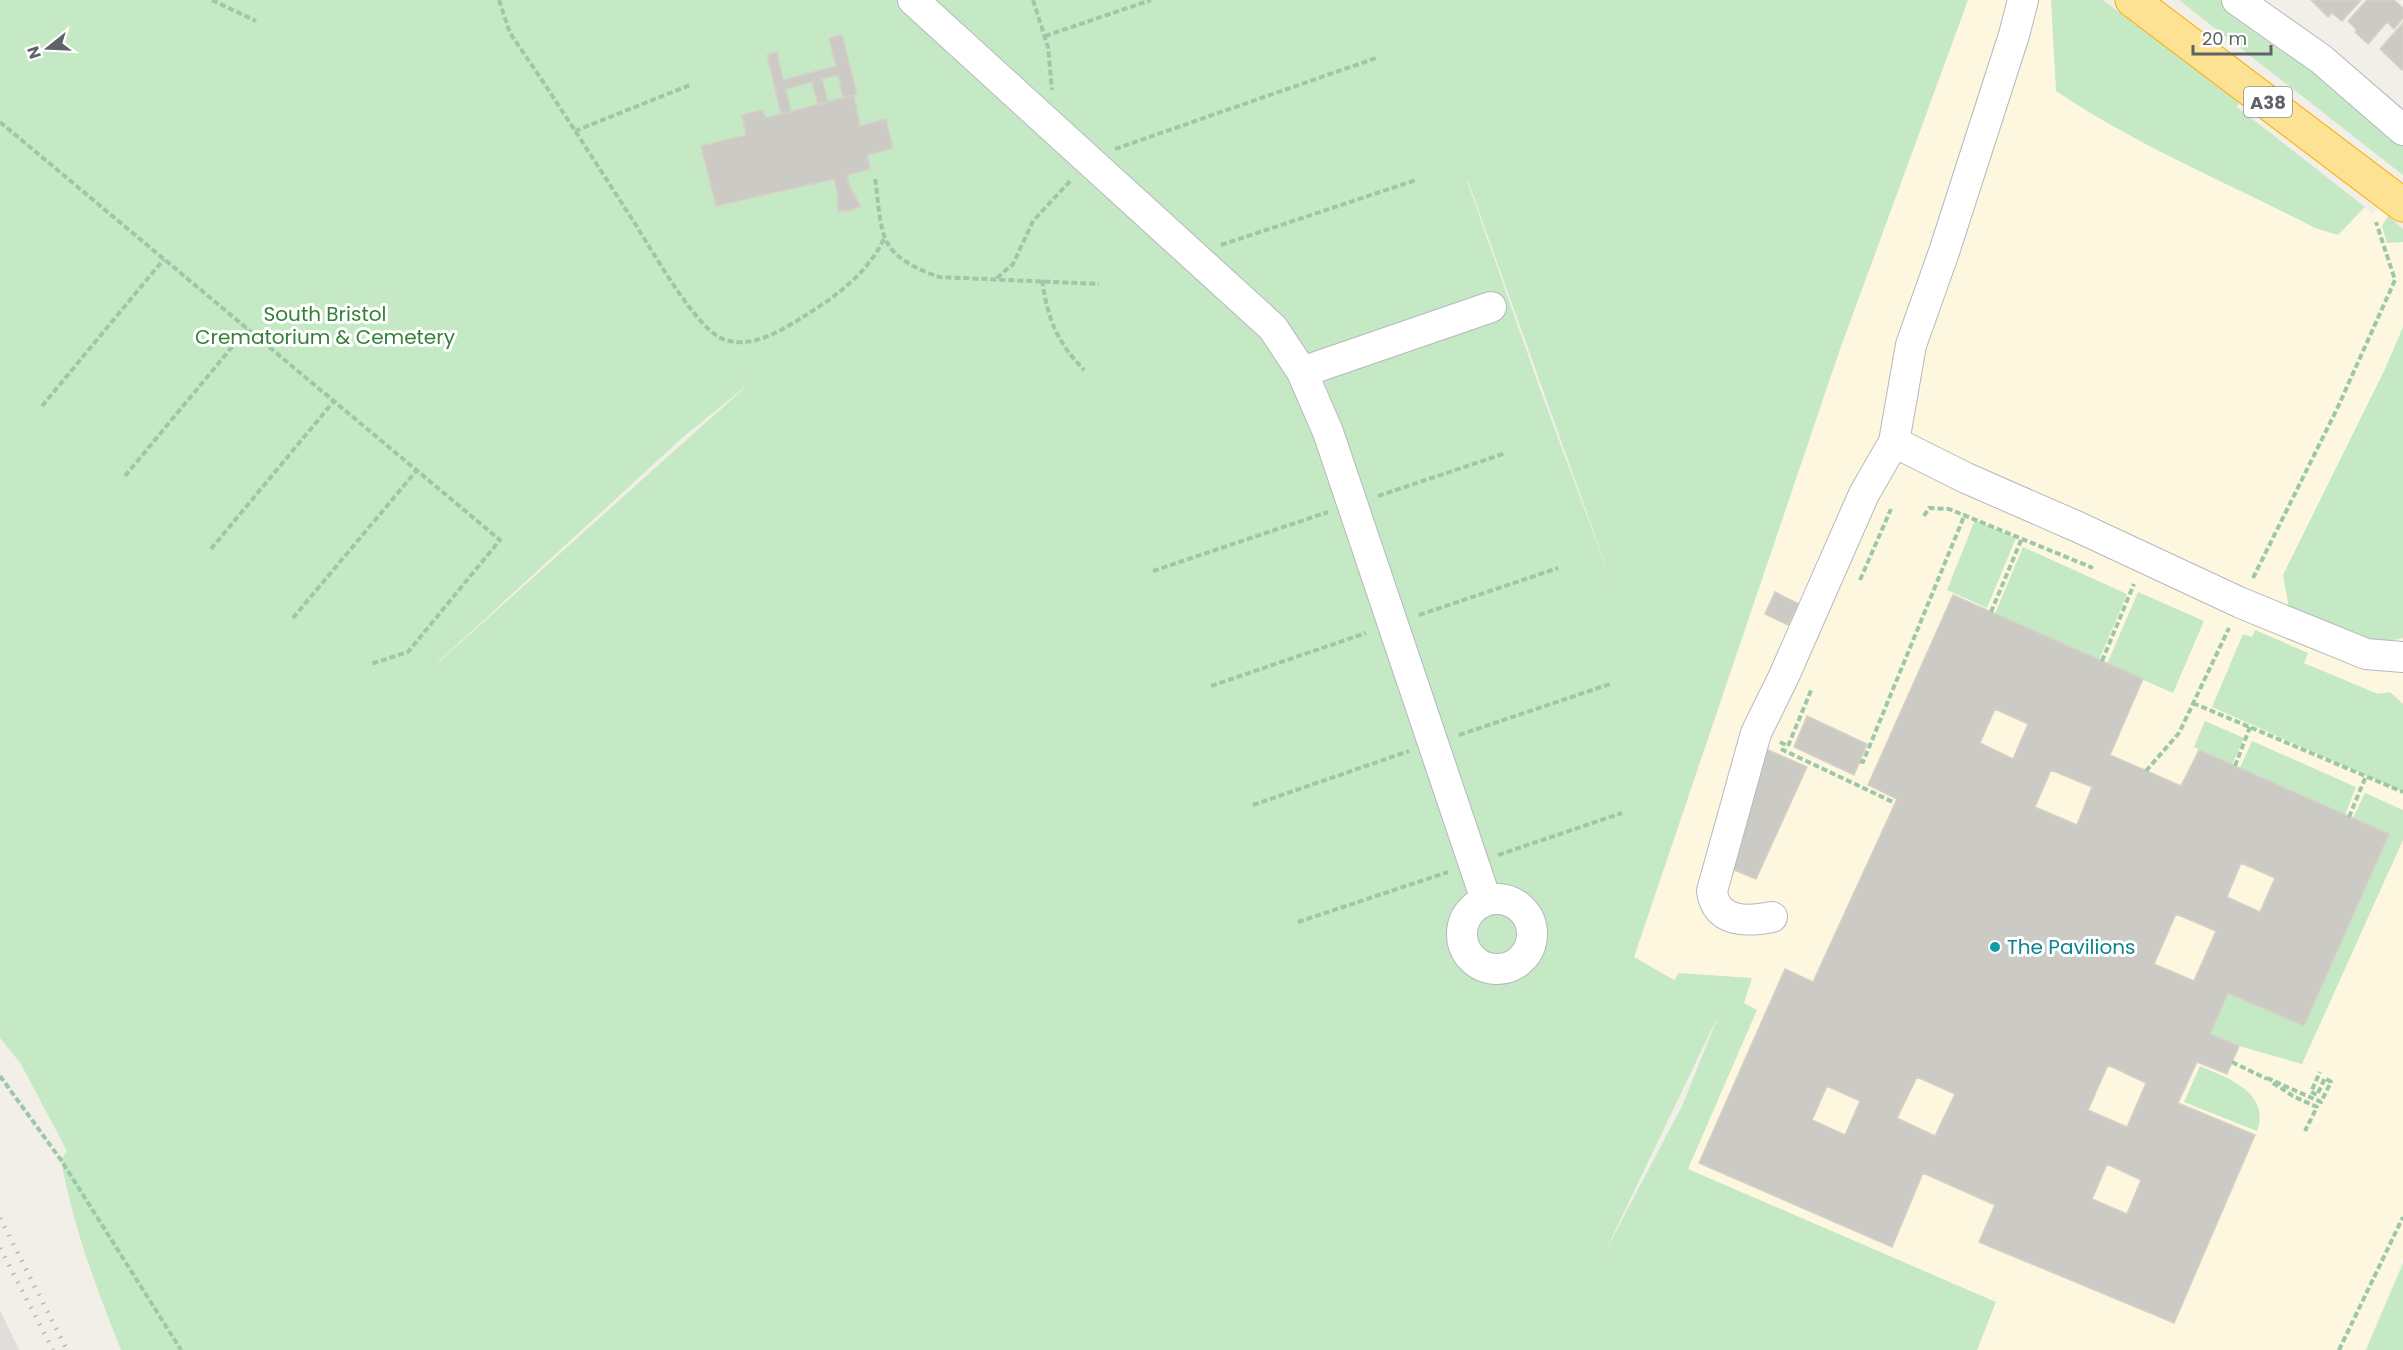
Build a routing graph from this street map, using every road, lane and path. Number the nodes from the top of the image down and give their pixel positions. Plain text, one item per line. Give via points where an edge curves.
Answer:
1 (212, 0) edge
2 (499, 0) edge
3 (913, 0) edge
4 (1033, 0) edge
5 (1151, 0) edge
6 (2023, 0) edge
7 (2132, 0) edge
8 (2237, 0) edge
9 (256, 21) dead end
10 (1045, 36) junction
11 (1376, 58) dead end
12 (690, 85) dead end
13 (1041, 116) junction
14 (0, 122) edge
15 (2403, 130) edge
16 (575, 131) junction
17 (1089, 160) junction
18 (875, 179) dead end
19 (1416, 180) dead end
20 (2393, 197) edge
21 (885, 236) junction
22 (1193, 256) junction
23 (164, 259) junction
24 (997, 278) junction
25 (1042, 280) junction
26 (1099, 284) dead end
27 (1491, 307) dead end
28 (247, 329) junction
29 (1084, 370) dead end
30 (1302, 372) junction
31 (334, 401) junction
32 (42, 406) dead end
33 (1894, 442) junction
34 (417, 470) junction
35 (125, 476) dead end
36 (1978, 483) junction
37 (2022, 538) dead end
38 (211, 549) dead end
39 (2134, 585) dead end
40 (2241, 603) junction
41 (1991, 612) dead end
42 (293, 618) dead end
43 (2403, 657) edge
44 (2102, 661) dead end
45 (371, 663) dead end
46 (2193, 703) junction
47 (2250, 727) junction
48 (1795, 756) dead end
49 (1860, 761) dead end
50 (2235, 766) dead end
51 (2146, 771) dead end
52 (2366, 776) junction
53 (2403, 792) edge
54 (1895, 803) dead end
55 (1622, 813) dead end
56 (2349, 817) dead end
57 (1474, 863) junction
58 (1486, 900) dead end
59 (1772, 917) dead end
60 (1298, 922) dead end
61 (2232, 1062) dead end
62 (2320, 1072) dead end
63 (0, 1076) edge
64 (2267, 1078) junction
65 (2305, 1131) dead end
66 (2403, 1217) edge
67 (181, 1350) edge
68 (2339, 1350) edge

1 - 9 path
2 - 16 path via 510,33
3 - 13 street
4 - 10 path
5 - 10 path
6 - 33 street via 1911,345
7 - 20 highway, A38
8 - 15 street via 2321,59
10 - 13 path via 1053,102
11 - 17 path
12 - 16 path
13 - 17 street
14 - 23 path
16 - 21 path via 698,318 716,336 728,341 752,341 783,329 819,306 869,264
17 - 22 street
17 - 24 path via 1033,221 1013,264
18 - 21 path
19 - 22 path
20 - 40 path via 2369,202 2395,280 2337,409
21 - 24 path via 887,244 901,257 924,272 939,277
22 - 30 street via 1273,328
23 - 28 path
23 - 32 path
24 - 25 path
25 - 26 path
25 - 29 path via 1048,316 1058,338
27 - 30 street
28 - 31 path
28 - 35 path
30 - 57 street via 1328,432
31 - 34 path
31 - 38 path
33 - 36 street
33 - 59 street via 1864,494 1756,733 1712,891 1713,901 1733,918 1752,921
34 - 42 path
34 - 45 path via 500,540 408,652
36 - 40 street
36 - 49 path via 1863,762
37 - 41 path
39 - 44 path
40 - 43 street via 2366,654
40 - 46 path
46 - 47 path
46 - 51 path via 2180,733
47 - 50 path
47 - 52 path
48 - 54 path
52 - 53 path
52 - 56 path
55 - 57 path
57 - 58 street
57 - 60 path
61 - 64 path
62 - 64 path via 2311,1092 2317,1095 2325,1078 2331,1082 2321,1102
63 - 67 path via 61,1160
64 - 65 path via 2317,1107
66 - 68 path

